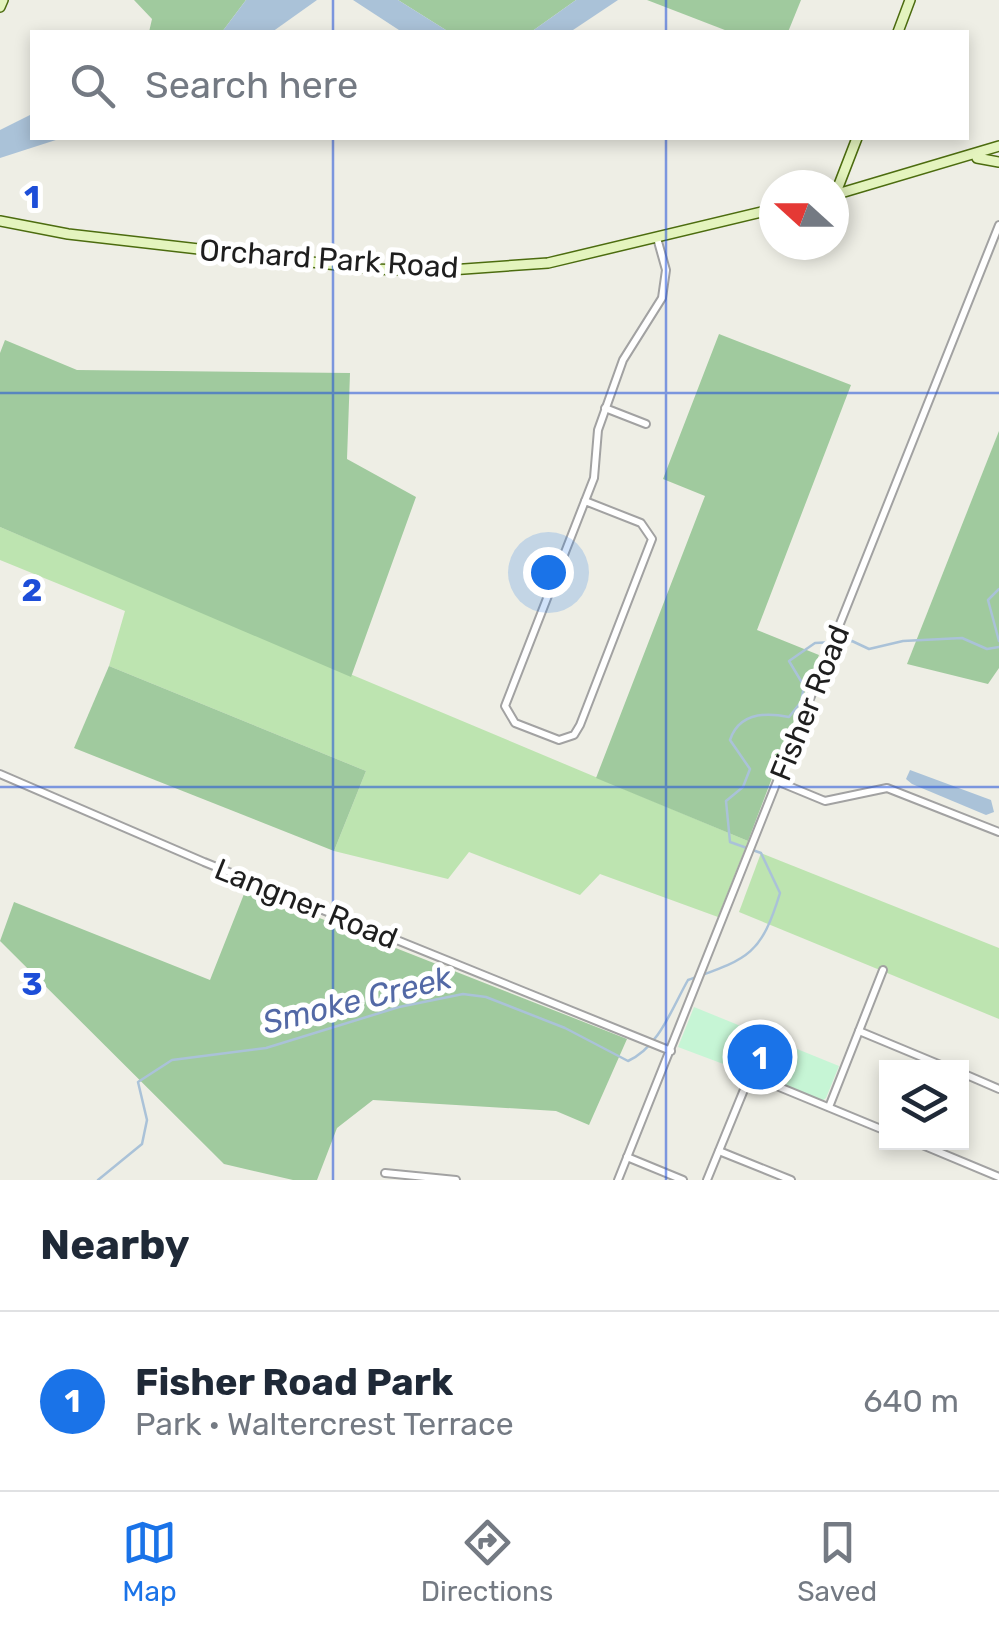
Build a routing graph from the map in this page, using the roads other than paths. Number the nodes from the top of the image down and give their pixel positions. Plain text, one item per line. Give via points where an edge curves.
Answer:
1 (3, 0) edge
2 (910, 0) edge
3 (0, 7) edge
4 (899, 30) edge
5 (856, 140) edge
6 (999, 147) edge
7 (970, 158) junction
8 (999, 161) edge
9 (844, 170) edge
10 (849, 191) edge
11 (759, 212) edge
12 (0, 222) edge
13 (999, 225) edge
14 (657, 238) junction
15 (605, 408) junction
16 (646, 424) dead end
17 (585, 501) junction
18 (0, 774) edge
19 (779, 782) junction
20 (999, 832) edge
21 (883, 970) dead end
22 (859, 1031) junction
23 (670, 1051) junction
24 (929, 1060) edge
25 (969, 1076) edge
26 (999, 1088) edge
27 (829, 1107) junction
28 (879, 1128) edge
29 (719, 1150) junction
30 (934, 1150) edge
31 (627, 1157) junction
32 (385, 1173) dead end
33 (999, 1177) edge
34 (456, 1180) edge
35 (618, 1180) edge
36 (683, 1180) edge
37 (707, 1180) edge
38 (791, 1180) edge

1 - 3 main road
2 - 4 main road
5 - 9 main road
6 - 7 main road
6 - 8 main road
7 - 8 main road
7 - 10 main road
11 - 14 main road, Orchard Park Road
12 - 14 main road, Orchard Park Road via 415,271 531,266
13 - 19 street, Fisher Road
14 - 15 street via 666,270 662,298 628,348
15 - 16 street
15 - 17 street
17 - 17 street via 505,706 515,723 559,740 580,726 651,544 646,526
18 - 23 street, Langner Road
19 - 20 street via 825,801 887,788
19 - 23 street, Fisher Road
21 - 22 street
22 - 24 street
22 - 27 street
23 - 31 street, Fisher Road
25 - 26 street
27 - 28 street
27 - 29 street via 750,1075
29 - 37 street
29 - 38 street
30 - 33 street
31 - 35 street, Fisher Road
31 - 36 street
32 - 34 street

